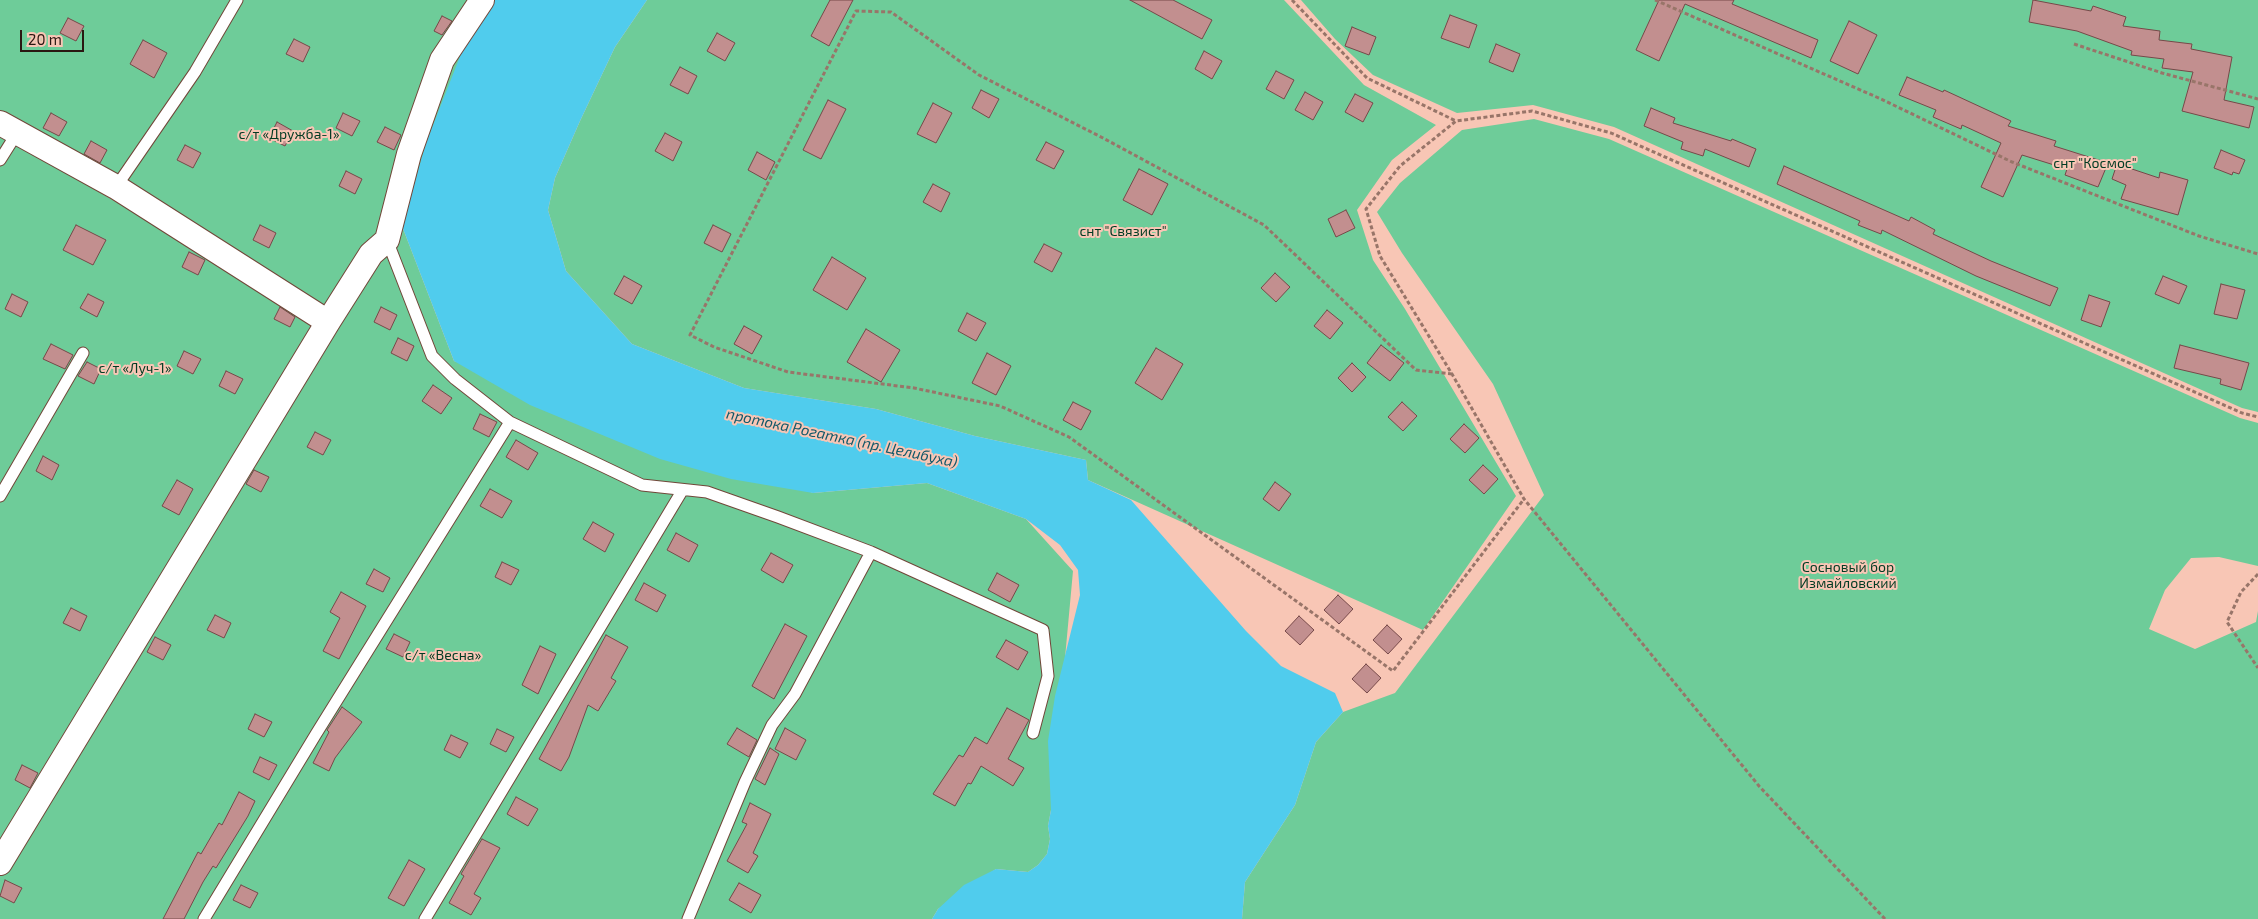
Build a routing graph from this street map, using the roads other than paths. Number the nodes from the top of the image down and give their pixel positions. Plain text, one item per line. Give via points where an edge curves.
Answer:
1 (237, 0) edge
2 (482, 0) edge
3 (9, 128) edge
4 (0, 160) edge
5 (116, 187) junction
6 (387, 240) junction
7 (328, 322) junction
8 (83, 353) dead end
9 (510, 422) junction
10 (682, 490) junction
11 (0, 496) edge
12 (871, 552) junction
13 (1033, 733) dead end
14 (0, 863) edge
15 (204, 919) edge
16 (425, 919) edge
17 (688, 919) edge

1 - 5 lane via 195,72
2 - 6 street via 442,60 409,154
3 - 4 lane
3 - 5 street
5 - 7 street
6 - 7 street via 371,254
6 - 9 lane via 432,356 455,379
7 - 14 street
8 - 11 lane
9 - 10 lane via 642,485
9 - 15 lane
10 - 12 lane via 707,492
10 - 16 lane
12 - 13 lane via 1043,630 1048,676
12 - 17 lane via 796,694 772,725

